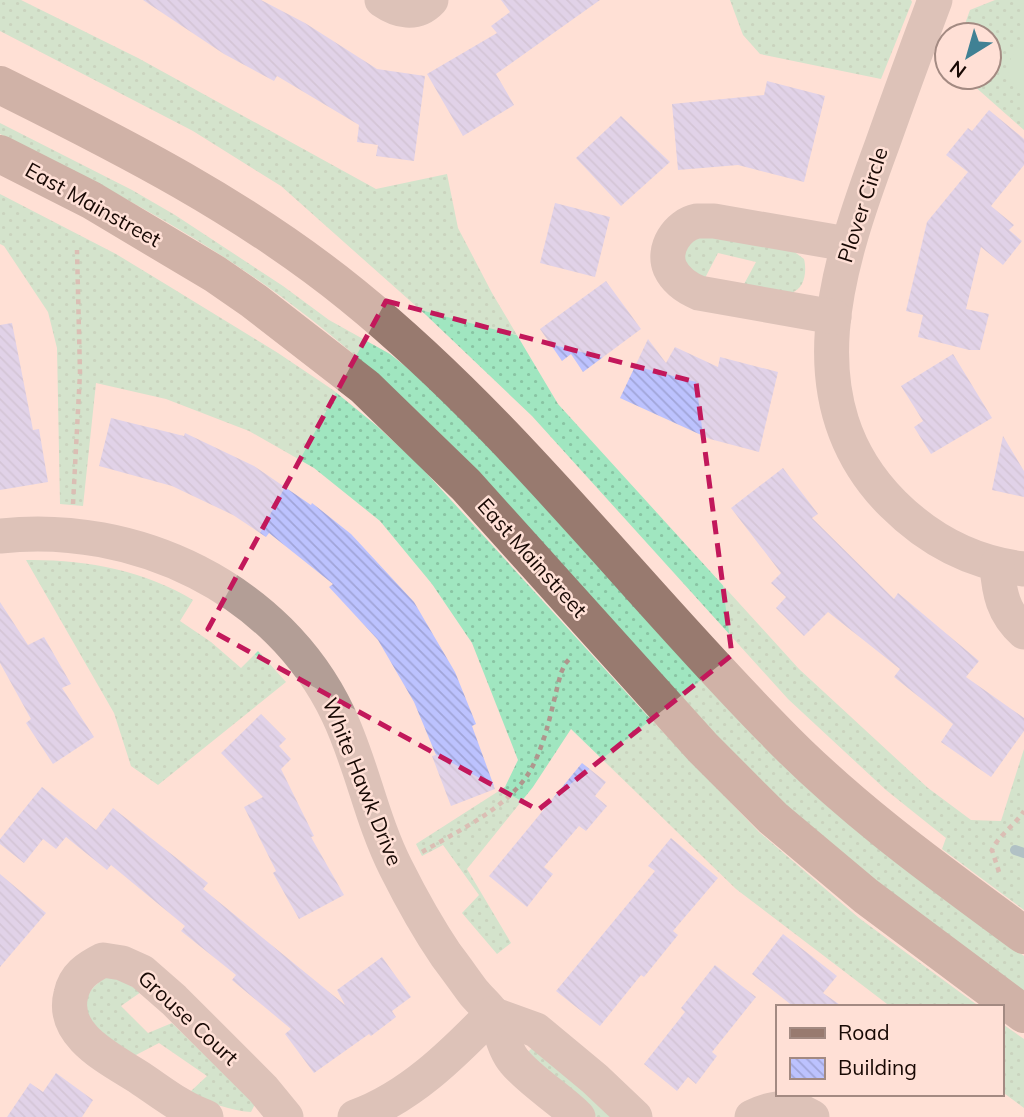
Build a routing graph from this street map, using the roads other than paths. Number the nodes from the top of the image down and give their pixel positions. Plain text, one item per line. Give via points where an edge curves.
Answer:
1 (382, 0) edge
2 (431, 0) edge
3 (935, 0) edge
4 (0, 85) edge
5 (0, 154) edge
6 (847, 244) junction
7 (834, 317) junction
8 (0, 536) edge
9 (1011, 567) edge
10 (1024, 632) edge
11 (1024, 935) edge
12 (492, 1014) junction
13 (1024, 1014) edge
14 (206, 1117) edge
15 (286, 1117) edge
16 (355, 1117) edge
17 (578, 1117) edge
18 (635, 1117) edge
19 (752, 1117) edge
20 (812, 1117) edge

1 - 2 street via 405,11
3 - 6 street, Plover Circle
4 - 11 main road via 178,176 354,297 489,418 807,763 892,836
5 - 13 main road, East Mainstreet via 91,200 215,274 366,387 466,485 773,818 866,896
6 - 7 street, Plover Circle
6 - 7 street via 697,221 676,233 669,256 676,277 699,293
7 - 9 street, Plover Circle via 832,384 844,429 866,472 920,529 946,545
8 - 12 street, White Hawk Drive via 71,534 153,552 231,592 272,625 326,692 347,735 394,864 445,952
9 - 10 street via 1000,596
12 - 16 street via 403,1092
12 - 17 street, White Hawk Drive via 513,1060
12 - 18 street via 537,1030
14 - 15 street, Grouse Court via 116,1063 75,1029 69,1001 79,976 103,960 142,972
19 - 20 street via 780,1107

